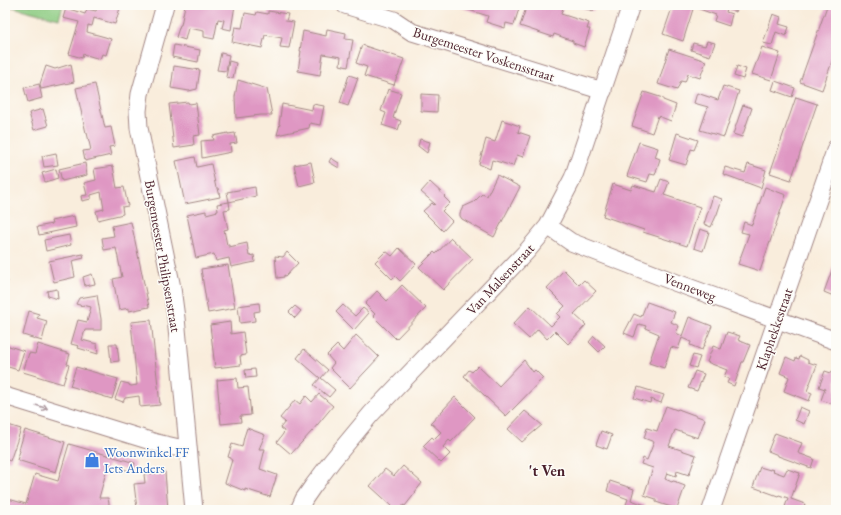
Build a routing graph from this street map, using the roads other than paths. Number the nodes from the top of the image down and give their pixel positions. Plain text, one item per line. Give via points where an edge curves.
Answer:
1 (165, 5) edge
2 (345, 5) edge
3 (631, 5) edge
4 (603, 91) junction
5 (836, 148) edge
6 (548, 226) junction
7 (777, 320) junction
8 (836, 341) edge
9 (5, 396) edge
10 (188, 450) junction
11 (194, 510) edge
12 (299, 510) edge
13 (711, 510) edge

1 - 10 street, Burgemeester Philipsenstraat via 140,94 138,111 139,128 172,288
2 - 4 street, Burgemeester Voskensstraat via 394,20 412,32
3 - 4 street, Van Malsenstraat
4 - 6 street, Van Malsenstraat via 573,178
5 - 7 street, Klaphekkestraat
6 - 7 street, Venneweg via 571,242
6 - 12 street, Van Malsenstraat via 371,414 313,486
7 - 8 street, Venneweg
7 - 13 street, Klaphekkestraat
9 -> 10 street
10 - 11 street, Burgemeester Philipsenstraat

